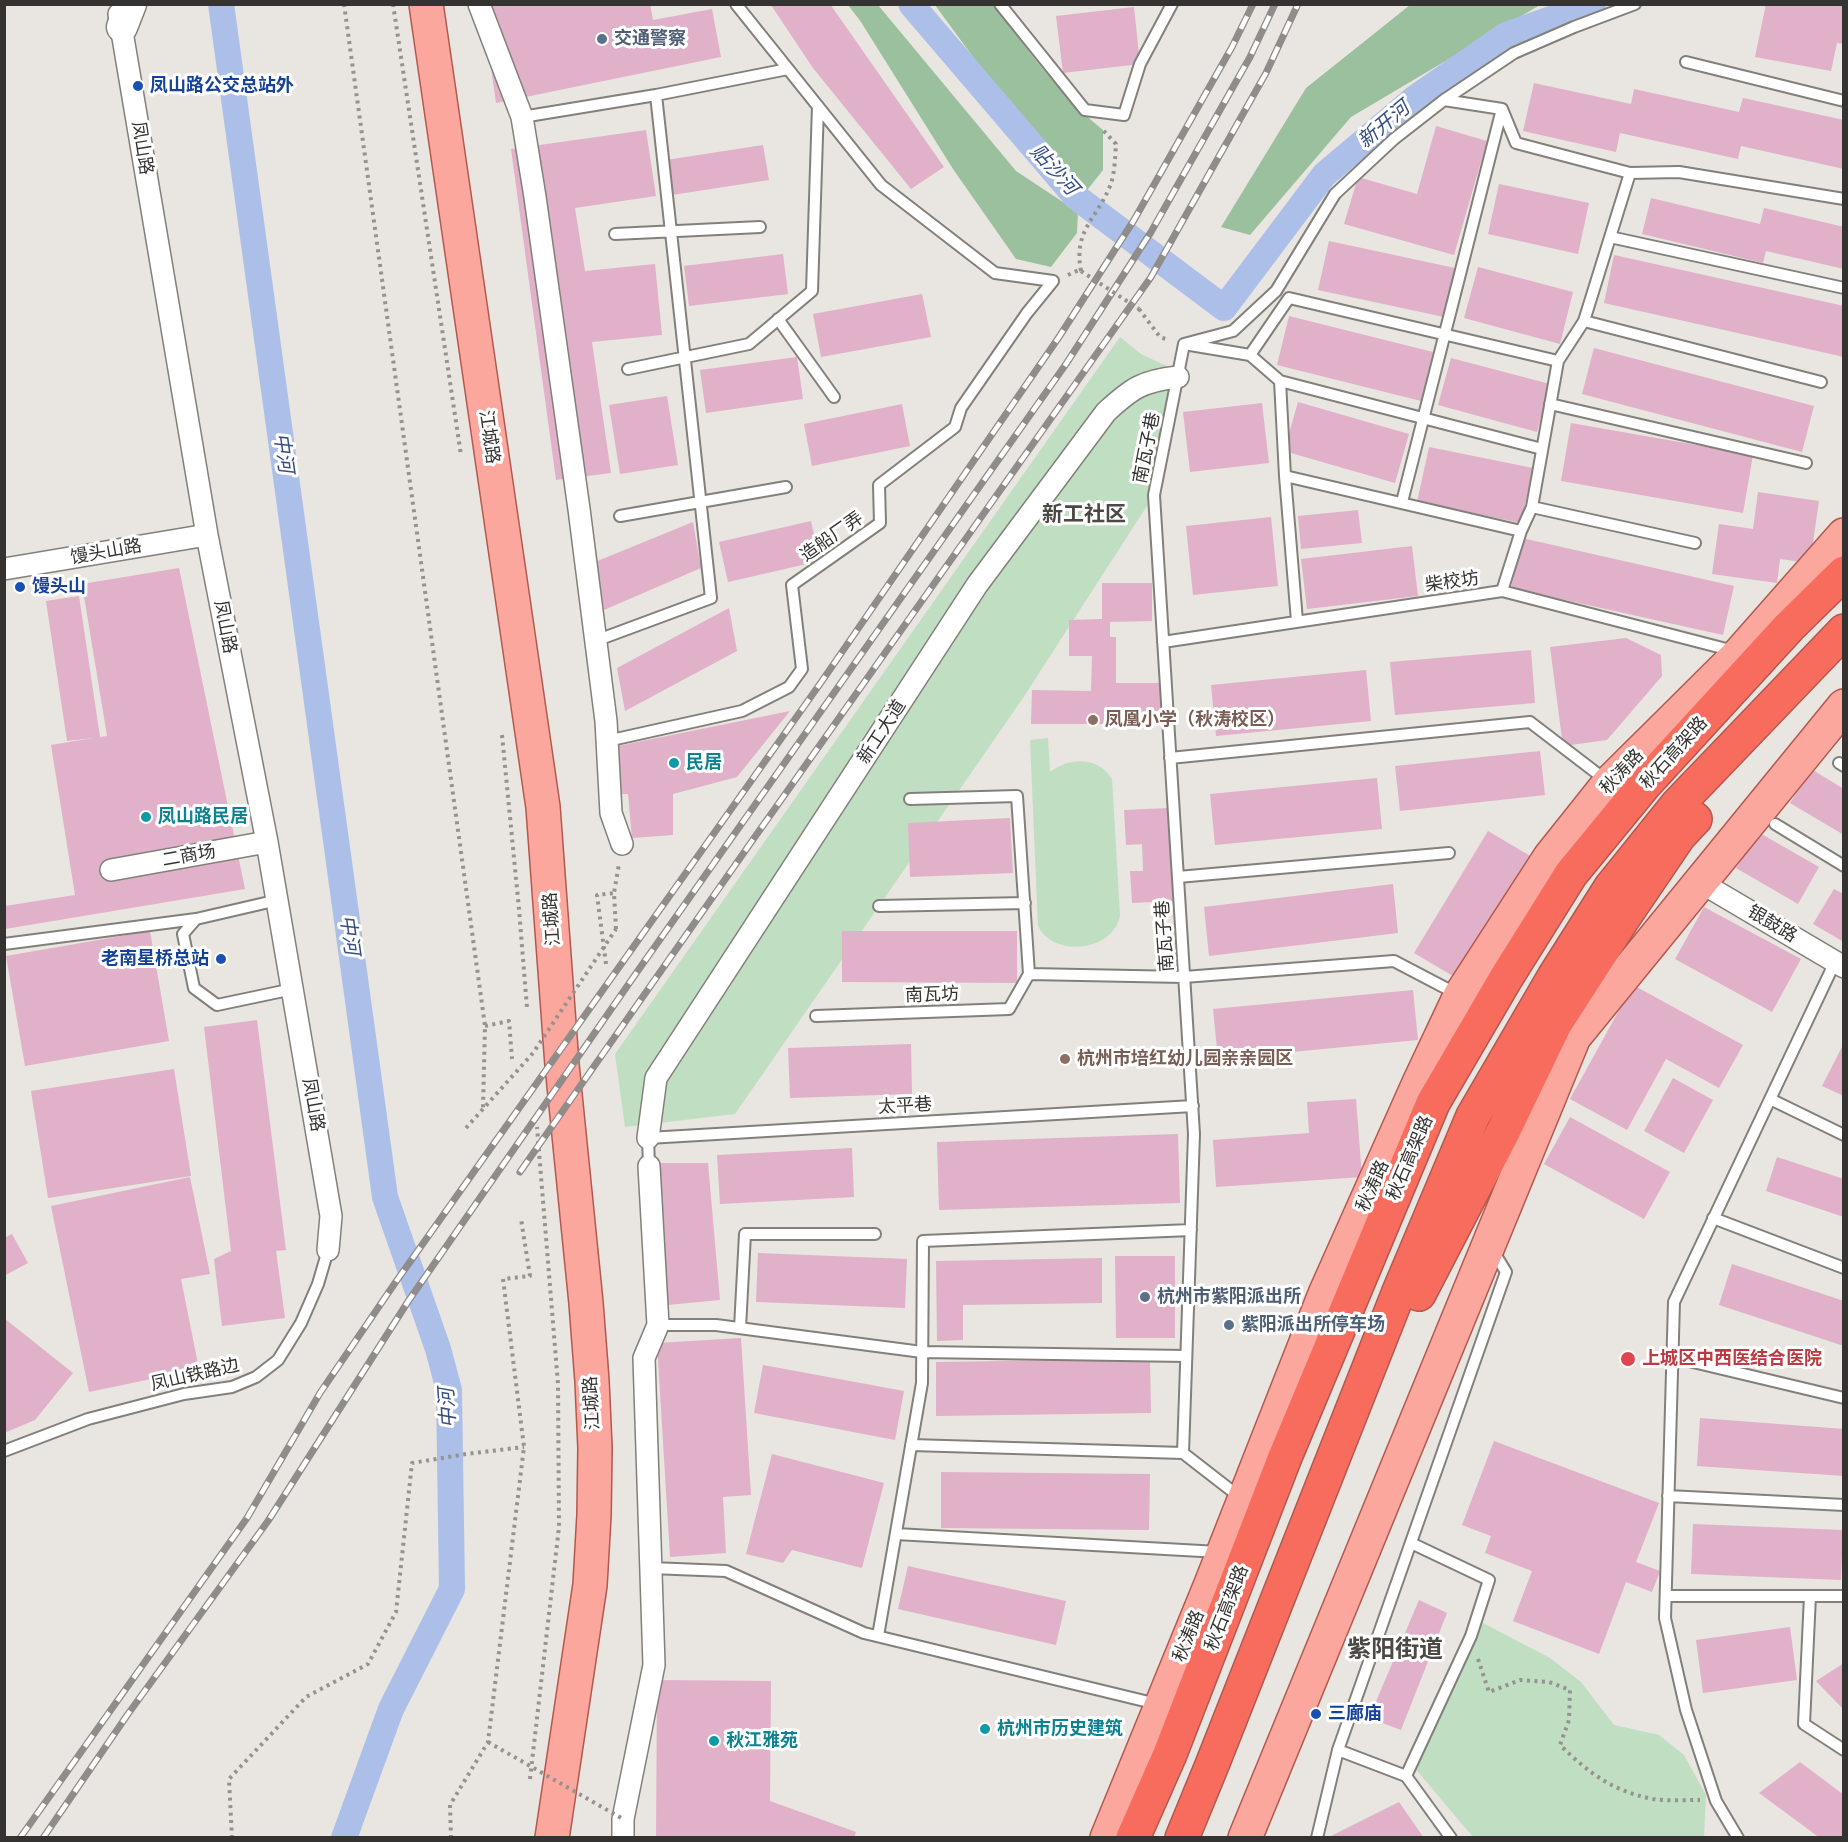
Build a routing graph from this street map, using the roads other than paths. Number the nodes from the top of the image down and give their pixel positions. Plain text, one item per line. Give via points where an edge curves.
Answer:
1 (426, 4) edge
2 (479, 4) edge
3 (736, 4) edge
4 (1000, 4) edge
5 (1172, 4) edge
6 (1635, 4) edge
7 (123, 12) edge
8 (1686, 62) dead end
9 (788, 69) junction
10 (656, 95) junction
11 (1444, 100) junction
12 (1844, 101) edge
13 (818, 106) junction
14 (1502, 109) junction
15 (522, 117) junction
16 (1630, 172) junction
17 (1844, 199) edge
18 (760, 227) dead end
19 (671, 230) junction
20 (615, 234) dead end
21 (1610, 237) junction
22 (1844, 288) edge
23 (778, 319) junction
24 (1584, 321) junction
25 (1445, 335) junction
26 (1184, 344) junction
27 (1250, 355) junction
28 (685, 357) junction
29 (1558, 361) junction
30 (628, 369) dead end
31 (1178, 377) junction
32 (1280, 381) junction
33 (1821, 382) dead end
34 (834, 397) dead end
35 (1550, 404) junction
36 (1424, 419) junction
37 (1542, 450) junction
38 (1806, 463) dead end
39 (1285, 476) junction
40 (786, 487) dead end
41 (700, 502) junction
42 (1402, 502) junction
43 (1532, 507) junction
44 (620, 516) dead end
45 (1521, 531) junction
46 (207, 535) junction
47 (1844, 535) edge
48 (1695, 543) dead end
49 (4, 569) edge
50 (1844, 573) edge
51 (1502, 591) junction
52 (1297, 621) junction
53 (1844, 631) edge
54 (595, 642) junction
55 (1163, 642) junction
56 (1740, 652) junction
57 (1844, 659) edge
58 (1844, 706) edge
59 (607, 741) junction
60 (1170, 758) junction
61 (1610, 783) junction
62 (910, 800) dead end
63 (1775, 824) dead end
64 (267, 842) junction
65 (622, 844) road end
66 (1449, 853) dead end
67 (1844, 866) edge
68 (111, 870) dead end
69 (1178, 877) junction
70 (1700, 882) junction
71 (278, 900) junction
72 (1024, 903) junction
73 (879, 906) dead end
74 (196, 919) junction
75 (4, 944) edge
76 (1839, 964) edge
77 (1029, 974) junction
78 (1184, 977) junction
79 (293, 989) junction
80 (1460, 996) junction
81 (816, 1016) dead end
82 (1770, 1099) junction
83 (1193, 1106) junction
84 (1844, 1135) edge
85 (648, 1138) junction
86 (649, 1166) joint
87 (1713, 1218) junction
88 (1191, 1230) junction
89 (875, 1234) dead end
90 (1489, 1243) junction
91 (328, 1250) joint
92 (1844, 1268) edge
93 (658, 1325) junction
94 (740, 1328) junction
95 (922, 1352) junction
96 (1186, 1356) junction
97 (1672, 1357) junction
98 (1844, 1398) edge
99 (911, 1445) junction
100 (4, 1451) edge
101 (1183, 1453) junction
102 (1330, 1467) junction
103 (1668, 1496) junction
104 (1244, 1500) junction
105 (1844, 1505) edge
106 (896, 1534) junction
107 (1411, 1543) junction
108 (1223, 1552) junction
109 (651, 1568) junction
110 (1666, 1596) junction
111 (1810, 1596) junction
112 (1844, 1596) edge
113 (878, 1636) junction
114 (1161, 1705) junction
115 (1338, 1750) junction
116 (1844, 1750) edge
117 (1170, 1754) junction
118 (1406, 1776) junction
119 (623, 1828) edge
120 (552, 1838) edge
121 (1107, 1838) edge
122 (1121, 1838) edge
123 (1133, 1838) edge
124 (1182, 1838) edge
125 (1245, 1838) edge
126 (1317, 1838) edge
127 (1451, 1838) edge
128 (1738, 1838) edge

1 - 120 main road, 江城路 via 543,807 562,1065 592,1381 595,1448 590,1585
2 - 15 street
3 - 9 lane
4 - 5 lane via 1084,110 1124,115 1140,64
6 - 11 lane via 1514,53
7 - 46 street, 凤山路
8 - 12 lane
9 - 10 lane
9 - 13 lane
10 - 15 lane
10 - 19 lane
11 - 14 lane
11 - 26 lane via 1394,139 1335,194 1276,291 1233,331
13 - 23 lane via 812,291
13 - 59 lane, 造船厂弄 via 882,185 995,273 1053,281 961,408 955,427 879,485 880,523 792,585 802,669 789,687 742,711
14 - 16 lane via 1516,143
14 - 25 lane
15 - 54 street via 570,440
16 - 17 lane via 1679,172
16 - 21 lane
18 - 19 lane
19 - 20 lane
19 - 28 lane
21 - 22 lane
21 - 24 lane
23 - 28 lane via 749,344
23 - 34 lane
24 - 29 lane
24 - 33 lane
25 - 27 lane via 1289,298
25 - 29 lane
25 - 36 lane
26 - 27 lane
26 - 31 lane, 南瓦子巷
27 - 32 lane
28 - 30 lane
28 - 41 lane
29 - 35 lane
31 - 55 lane, 南瓦子巷 via 1154,495
31 - 85 street, 新工大道 via 1154,380 1127,392 1106,412 977,585 656,1078
32 - 36 lane
32 - 39 lane
35 - 37 lane
35 - 38 lane
36 - 37 lane
36 - 42 lane
37 - 43 lane
39 - 42 lane
39 - 52 lane
40 - 41 lane
41 - 44 lane
41 - 54 lane via 711,598
42 - 45 lane
43 - 45 lane
43 - 48 lane
45 - 51 lane
46 - 49 street, 馒头山路
46 - 64 street, 凤山路
47 - 56 main road, 秋涛路
50 - 117 highway, 秋石高架路 via 1789,627 1646,784 1571,874 1433,1103 1285,1457
51 - 52 lane, 柴校坊
51 - 56 lane, 柴校坊
52 - 55 lane, 柴校坊
53 - 102 highway, 秋石高架路 via 1677,805 1611,887 1554,977 1473,1116
54 - 59 street
55 - 60 lane, 南瓦子巷
56 - 61 main road, 秋涛路
57 - 102 highway via 1747,757 1679,836 1555,1024
58 - 70 main road
59 - 65 street via 611,813
60 - 61 lane via 1530,722
60 - 69 lane, 南瓦子巷
61 - 80 main road, 秋涛路 via 1550,857
62 - 72 lane via 1017,796
63 - 67 lane
64 - 68 street, 二商场
64 - 71 street, 凤山路
66 - 69 lane
69 - 78 lane, 南瓦子巷
70 - 76 street, 银鼓路
70 - 90 main road via 1574,1036
71 - 74 lane
71 - 79 street, 凤山路
72 - 73 lane
72 - 77 lane
74 - 75 lane
74 - 79 lane via 183,934 194,988 217,1005
76 - 82 lane
77 - 78 lane
77 - 81 lane, 南瓦坊 via 1009,1009
78 - 80 lane via 1394,961
78 - 83 lane, 南瓦子巷
79 - 91 street, 凤山路 via 331,1216
80 - 104 main road, 秋涛路 via 1325,1294
82 - 84 lane
82 - 87 lane
83 - 85 lane, 太平巷
83 - 88 lane, 南瓦子巷
85 - 86 lane
86 - 93 street
87 - 92 lane
87 - 97 lane via 1674,1302
88 - 95 lane via 923,1241
88 - 96 lane, 南瓦子巷
89 - 94 lane via 745,1234
90 - 107 lane via 1506,1272
90 - 125 main road
91 - 100 lane, 凤山铁路边 via 301,1323 278,1360 256,1377 232,1387 184,1394 88,1419
93 - 94 lane
93 - 109 street via 644,1358
94 - 95 lane
95 - 96 lane
95 - 99 lane via 922,1383
96 - 101 lane, 南瓦子巷
97 - 98 lane
97 - 103 lane
99 - 101 lane
99 - 106 lane
101 - 104 lane
102 - 124 highway, 秋石高架路
103 - 105 lane
103 - 110 lane
104 - 108 main road, 秋涛路
106 - 108 lane
106 - 113 lane
107 - 115 lane
107 - 118 lane via 1489,1580 1470,1636
108 - 114 main road, 秋涛路
109 - 113 lane via 726,1571
109 - 119 street via 654,1665
110 - 111 lane
110 - 128 lane via 1665,1618 1686,1710 1716,1801
111 - 112 lane
111 - 116 lane via 1804,1724
113 - 114 lane
114 - 121 main road, 秋涛路
115 - 118 lane
115 - 126 lane
117 - 122 highway
117 - 123 highway, 秋石高架路
118 - 127 lane

